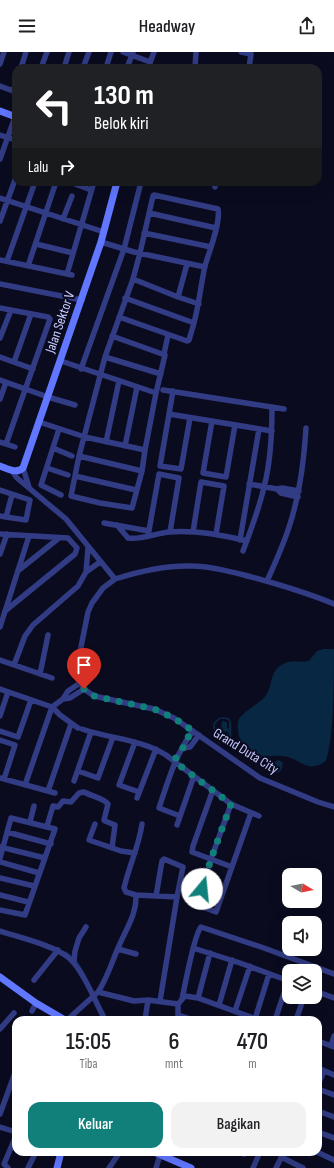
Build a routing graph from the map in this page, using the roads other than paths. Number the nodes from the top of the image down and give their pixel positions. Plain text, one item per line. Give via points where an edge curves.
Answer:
1 (4, 52) edge
2 (26, 52) edge
3 (47, 52) edge
4 (69, 52) edge
5 (89, 52) edge
6 (111, 52) edge
7 (123, 52) edge
8 (154, 52) edge
9 (196, 52) edge
10 (241, 52) edge
11 (132, 54) edge
12 (0, 64) edge
13 (22, 64) edge
14 (42, 64) edge
15 (65, 64) edge
16 (84, 64) edge
17 (107, 64) edge
18 (128, 64) edge
19 (147, 64) edge
20 (149, 64) edge
21 (195, 64) edge
22 (249, 64) edge
23 (0, 86) edge
24 (12, 90) edge
25 (0, 111) edge
26 (12, 116) edge
27 (12, 124) edge
28 (0, 135) edge
29 (7, 137) junction
30 (12, 139) edge
31 (0, 159) edge
32 (13, 186) edge
33 (34, 186) edge
34 (55, 186) edge
35 (81, 186) edge
36 (93, 186) edge
37 (116, 186) edge
38 (140, 186) edge
39 (92, 190) junction
40 (72, 196) dead end
41 (0, 198) edge
42 (8, 201) junction
43 (26, 207) junction
44 (45, 213) junction
45 (149, 213) junction
46 (63, 219) junction
47 (0, 221) edge
48 (82, 224) junction
49 (216, 228) junction
50 (104, 232) junction
51 (144, 234) junction
52 (101, 242) junction
53 (36, 244) junction
54 (211, 247) junction
55 (124, 249) junction
56 (73, 253) junction
57 (138, 253) junction
58 (0, 260) edge
59 (7, 262) junction
60 (187, 264) junction
61 (28, 266) junction
62 (205, 267) junction
63 (133, 279) junction
64 (0, 284) edge
65 (178, 297) junction
66 (125, 298) junction
67 (82, 300) junction
68 (199, 304) junction
69 (0, 308) edge
70 (11, 310) junction
71 (31, 314) junction
72 (119, 317) junction
73 (194, 323) junction
74 (168, 335) junction
75 (112, 336) junction
76 (0, 338) edge
77 (164, 354) junction
78 (0, 357) edge
79 (105, 357) junction
80 (61, 361) junction
81 (14, 362) junction
82 (33, 369) junction
83 (81, 369) junction
84 (98, 374) junction
85 (161, 374) junction
86 (0, 380) edge
87 (119, 381) junction
88 (6, 382) junction
89 (137, 387) junction
90 (26, 389) junction
91 (163, 390) dead end
92 (172, 391) junction
93 (156, 393) junction
94 (48, 397) junction
95 (0, 399) edge
96 (75, 405) dead end
97 (272, 407) junction
98 (284, 409) dead end
99 (169, 414) junction
100 (190, 418) junction
101 (212, 421) junction
102 (39, 422) junction
103 (235, 425) junction
104 (59, 428) junction
105 (306, 428) dead end
106 (259, 429) junction
107 (272, 431) junction
108 (85, 437) junction
109 (0, 442) edge
110 (106, 442) junction
111 (6, 444) junction
112 (125, 446) junction
113 (15, 447) dead end
114 (54, 448) junction
115 (145, 450) junction
116 (72, 456) dead end
117 (79, 456) junction
118 (0, 466) edge
119 (23, 468) junction
120 (47, 468) junction
121 (12, 471) junction
122 (142, 471) junction
123 (68, 475) dead end
124 (75, 476) junction
125 (249, 484) junction
126 (264, 486) junction
127 (30, 488) junction
128 (0, 490) edge
129 (136, 490) junction
130 (298, 494) junction
131 (12, 495) junction
132 (61, 495) dead end
133 (3, 517) edge
134 (104, 523) dead end
135 (117, 525) junction
136 (170, 532) junction
137 (193, 532) junction
138 (149, 533) junction
139 (0, 534) edge
140 (6, 534) junction
141 (216, 534) junction
142 (29, 536) junction
143 (59, 538) junction
144 (240, 540) junction
145 (246, 541) junction
146 (88, 548) junction
147 (242, 552) dead end
148 (0, 554) edge
149 (100, 562) junction
150 (18, 570) junction
151 (86, 572) junction
152 (115, 579) junction
153 (267, 581) junction
154 (334, 604) edge
155 (5, 611) junction
156 (0, 626) edge
157 (48, 635) dead end
158 (0, 660) edge
159 (14, 665) junction
160 (40, 674) junction
161 (52, 678) dead end
162 (80, 682) junction
163 (0, 689) edge
164 (84, 689) junction
165 (8, 692) junction
166 (63, 699) junction
167 (31, 700) junction
168 (52, 707) junction
169 (0, 716) edge
170 (71, 724) junction
171 (0, 731) edge
172 (193, 731) junction
173 (91, 732) junction
174 (199, 735) junction
175 (113, 737) junction
176 (0, 740) edge
177 (135, 742) junction
178 (183, 748) junction
179 (156, 749) junction
180 (175, 762) junction
181 (78, 771) junction
182 (194, 776) junction
183 (2, 778) edge
184 (74, 782) dead end
185 (25, 785) junction
186 (213, 790) junction
187 (48, 791) junction
188 (55, 792) dead end
189 (231, 804) junction
190 (34, 806) dead end
191 (334, 807) edge
192 (251, 813) junction
193 (180, 816) junction
194 (260, 816) dead end
195 (30, 822) junction
196 (95, 824) dead end
197 (142, 824) dead end
198 (177, 825) dead end
199 (47, 826) junction
200 (7, 832) junction
201 (51, 844) junction
202 (1, 847) edge
203 (112, 848) junction
204 (135, 853) junction
205 (0, 858) edge
206 (45, 858) junction
207 (211, 859) junction
208 (0, 862) edge
209 (232, 867) junction
210 (39, 872) junction
211 (0, 878) edge
212 (34, 886) junction
213 (0, 895) edge
214 (136, 895) junction
215 (156, 896) junction
216 (177, 897) junction
217 (28, 902) junction
218 (0, 910) edge
219 (86, 927) dead end
220 (0, 931) edge
221 (193, 948) junction
222 (118, 949) junction
223 (58, 950) junction
224 (210, 953) junction
225 (136, 954) dead end
226 (232, 960) junction
227 (74, 962) junction
228 (250, 966) junction
229 (269, 974) junction
230 (334, 974) edge
231 (0, 977) edge
232 (282, 979) edge
233 (34, 980) dead end
234 (95, 994) junction
235 (322, 994) edge
236 (198, 998) junction
237 (334, 998) edge
238 (182, 999) junction
239 (282, 999) edge
240 (148, 1000) junction
241 (160, 1001) junction
242 (36, 1003) junction
243 (178, 1004) junction
244 (302, 1004) edge
245 (219, 1005) junction
246 (32, 1011) dead end
247 (235, 1011) junction
248 (14, 1013) dead end
249 (59, 1016) edge
250 (70, 1016) edge
251 (103, 1016) edge
252 (146, 1016) edge
253 (177, 1016) edge
254 (247, 1016) edge
255 (258, 1016) edge
256 (276, 1016) edge
257 (297, 1016) edge
258 (0, 1029) edge
259 (334, 1036) edge
260 (322, 1042) edge
261 (332, 1046) edge
262 (322, 1070) edge
263 (334, 1075) edge
264 (12, 1081) edge
265 (322, 1090) edge
266 (334, 1095) edge
267 (322, 1113) edge
268 (0, 1114) edge
269 (334, 1118) edge
270 (0, 1127) edge
271 (12, 1133) edge
272 (322, 1134) edge
273 (334, 1138) edge
274 (12, 1143) edge
275 (322, 1154) edge
276 (34, 1156) edge
277 (60, 1156) edge
278 (117, 1156) edge
279 (161, 1156) edge
280 (166, 1156) edge
281 (258, 1156) edge
282 (282, 1156) edge
283 (284, 1156) edge
284 (334, 1160) edge
285 (8, 1168) edge
286 (28, 1168) edge
287 (56, 1168) edge
288 (109, 1168) edge
289 (156, 1168) edge
290 (192, 1168) edge
291 (253, 1168) edge
292 (276, 1168) edge
293 (303, 1168) edge

1 - 12 street
2 - 13 street
3 - 14 street
4 - 15 street
5 - 16 street
6 - 17 street
7 - 11 street
8 - 20 street
9 - 21 street
10 - 22 street via 251,54
11 - 18 street
11 - 19 street
23 - 24 street
25 - 26 street
27 - 29 street
28 - 29 street
29 - 30 street
29 - 31 street
32 - 42 street
33 - 43 street
34 - 44 street
35 - 39 street
36 - 39 street
37 - 50 street, Jalan Sektor V
38 - 55 street
39 - 48 street
40 - 46 street
41 - 42 street
42 - 43 street
42 - 47 street
43 - 44 street
43 - 59 street
44 - 46 street
44 - 53 street
45 - 49 street
45 - 49 street via 154,195 218,208
45 - 51 street
46 - 48 street
48 - 50 street
48 - 56 street
49 - 54 street
50 - 52 street, Jalan Sektor V
51 - 54 street
51 - 57 street
52 - 55 street
52 - 67 street, Jalan Sektor V
53 - 56 street
53 - 61 street
54 - 62 street
55 - 57 street
55 - 83 street
56 - 61 street via 70,274
57 - 60 street
57 - 63 street
58 - 59 street
59 - 61 street
60 - 62 street
60 - 65 street
62 - 68 street
63 - 65 street
63 - 66 street
64 - 67 street
65 - 68 street
66 - 72 street
66 - 73 street
67 - 80 street, Jalan Sektor V
68 - 73 street
69 - 70 street
70 - 71 street
70 - 76 street
71 - 81 street
71 - 82 street via 50,319
72 - 74 street
72 - 75 street
73 - 74 street via 188,341
74 - 77 street
75 - 77 street
75 - 79 street
77 - 85 street via 166,357
78 - 81 street
79 - 84 street
79 - 85 street
80 - 83 street
80 - 94 street, Jalan Sektor V
81 - 82 street
82 - 90 street
83 - 84 street
84 - 87 street
84 - 108 street
85 - 93 street
86 - 88 street
87 - 89 street
87 - 110 street
88 - 90 street
88 - 95 street
89 - 93 street
89 - 112 street
90 - 94 street
90 - 111 street
91 - 92 street
92 - 97 street
92 - 99 street
93 - 115 street
94 - 96 street
94 - 102 street, Jalan Sektor V
97 - 98 street
97 - 107 street
99 - 100 street
99 - 100 street via 160,466 181,469
100 - 101 street
101 - 103 street
101 - 103 street via 203,473 226,477
102 - 104 street
102 - 119 street, Jalan Sektor V
103 - 106 street
104 - 108 street
104 - 114 street
105 - 130 street via 305,456
106 - 107 street
106 - 125 street
107 - 126 street
108 - 110 street
108 - 117 street
109 - 111 street
110 - 112 street
111 - 113 street
112 - 115 street
114 - 116 street
114 - 120 street
115 - 122 street
117 - 122 street
117 - 124 street
118 - 121 street
119 - 121 street
119 - 127 street
120 - 123 street
120 - 132 street via 41,486
121 - 127 street
122 - 129 street
124 - 129 street
124 - 129 street via 71,496 132,508
125 - 126 street
125 - 144 street
126 - 130 street via 282,488
126 - 145 street
127 - 146 street via 66,519
128 - 131 street
130 - 153 street via 290,524
131 - 133 street
131 - 133 street via 30,500 26,520
134 - 135 street
135 - 138 street
135 - 138 street via 128,538
136 - 137 street
136 - 138 street
136 - 138 street via 180,478 159,474
137 - 141 street
137 - 141 street via 201,482 224,486
139 - 140 street
140 - 142 street
140 - 148 street
141 - 144 street
142 - 143 street
142 - 150 street
143 - 150 street
143 - 155 street via 70,540 77,548 75,554
144 - 145 street
145 - 147 street
146 - 149 street
146 - 151 street
149 - 151 street
149 - 152 street
150 - 155 street
151 - 159 street via 74,591 29,630
152 - 153 street via 139,571 192,566 213,568
152 - 162 street via 103,588 88,612 77,667 77,678
153 - 154 street
155 - 156 street
157 - 160 street
158 - 159 street
159 - 160 street
160 - 161 street
162 - 164 street
162 - 166 street
163 - 165 street
164 - 166 street via 70,698
164 - 172 street, Grand Duta City via 94,696 154,709
165 - 167 street
165 - 169 street
166 - 168 street
167 - 168 street
167 - 171 street via 18,737
168 - 170 street
168 - 185 street
170 - 173 street
170 - 187 street
172 - 174 street, Grand Duta City
172 - 178 street via 184,742
173 - 175 street
173 - 181 street
174 - 178 street via 190,747
174 - 191 street, Grand Duta City via 260,778
175 - 177 street
175 - 181 street via 98,778
176 - 183 street via 15,745
177 - 179 street
177 - 179 street via 119,785 138,795
178 - 180 street
179 - 180 street
180 - 182 street
180 - 193 street via 159,808
181 - 184 street
182 - 186 street
182 - 193 street
183 - 185 street
185 - 187 street
186 - 189 street
186 - 207 street via 192,852
187 - 188 street
189 - 192 street
189 - 207 street
190 - 195 street
192 - 194 street
192 - 209 street
193 - 198 street
195 - 199 street
195 - 200 street via 11,817
196 - 203 street via 89,840
197 - 204 street
199 - 201 street via 55,830
199 - 203 street via 53,806 58,807 63,801 71,802 79,793 84,792 108,804 104,820 116,825
200 - 201 street
200 - 202 street
201 - 206 street
202 - 205 street
202 - 206 street
203 - 204 street
204 - 214 street via 128,869 124,889
206 - 210 street
207 - 209 street
207 - 209 street via 197,905 216,912
208 - 210 street
210 - 212 street
211 - 212 street
212 - 217 street
213 - 217 street
214 - 215 street
214 - 222 street via 132,917
215 - 216 street
215 - 216 street via 164,859 183,866
216 - 241 street
217 - 218 street via 24,915
219 - 227 street via 79,938
220 - 223 street
221 - 224 street
221 - 230 street via 198,930 203,927
221 - 238 street
222 - 225 street
222 - 234 street via 106,978
223 - 227 street
223 - 233 street
224 - 226 street
224 - 236 street
226 - 228 street
226 - 245 street
227 - 234 street
228 - 229 street
228 - 247 street
229 - 232 street
229 - 255 street
231 - 242 street
234 - 240 street
234 - 250 street
234 - 251 street
235 - 237 street
236 - 238 street via 188,996
236 - 245 street
238 - 243 street
239 - 256 street
240 - 241 street
240 - 252 street
241 - 243 street
242 - 246 street
242 - 249 street
243 - 253 street
244 - 257 street
245 - 247 street
247 - 254 street
248 - 258 street
259 - 261 street
260 - 261 street
262 - 263 street
264 - 268 street
265 - 266 street
267 - 269 street
270 - 271 street
272 - 273 street
274 - 285 street via 4,1164
275 - 284 street
276 - 286 street
277 - 287 street
278 - 288 street
279 - 289 street
280 - 290 street
281 - 291 street
282 - 292 street
283 - 293 street

